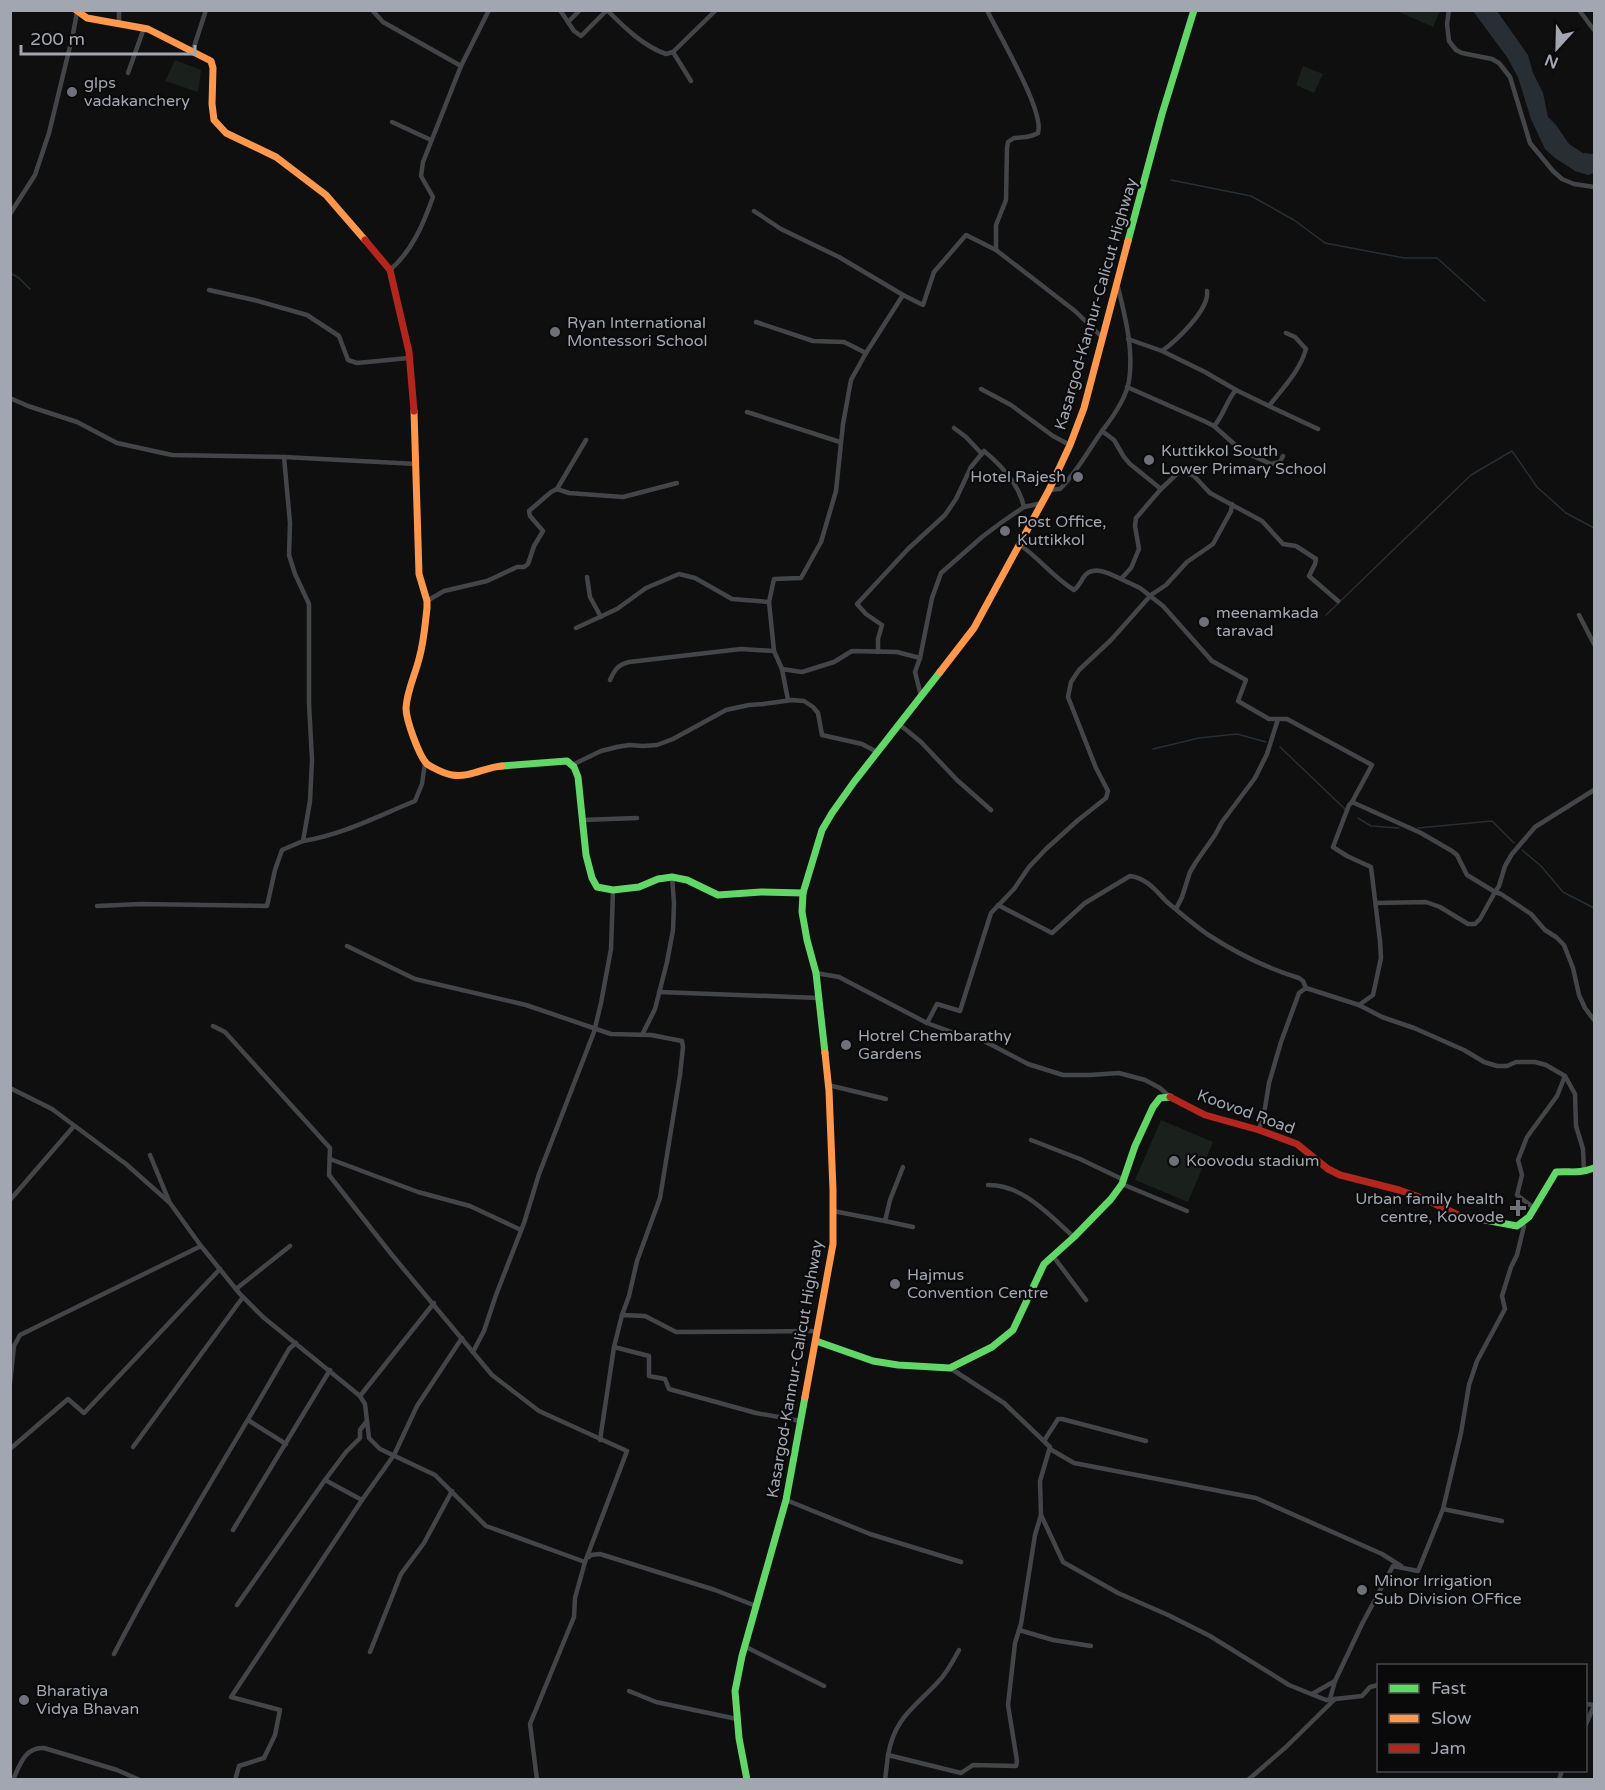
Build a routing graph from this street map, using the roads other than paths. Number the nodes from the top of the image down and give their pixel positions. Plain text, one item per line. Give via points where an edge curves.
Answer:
1 (119, 10) edge
2 (206, 10) edge
3 (372, 10) edge
4 (489, 10) edge
5 (560, 10) edge
6 (580, 10) edge
7 (607, 10) edge
8 (716, 10) edge
9 (987, 10) edge
10 (1194, 10) edge
11 (1449, 10) edge
12 (1579, 10) edge
13 (76, 11) edge
14 (568, 22) junction
15 (118, 23) junction
16 (144, 28) junction
17 (1594, 30) edge
18 (673, 52) junction
19 (192, 53) junction
20 (461, 66) junction
21 (128, 73) dead end
22 (691, 81) dead end
23 (392, 122) dead end
24 (431, 140) junction
25 (1594, 186) edge
26 (754, 211) dead end
27 (10, 214) edge
28 (996, 250) junction
29 (390, 270) junction
30 (1117, 284) junction
31 (209, 290) dead end
32 (1207, 291) dead end
33 (903, 295) junction
34 (756, 322) dead end
35 (1286, 333) dead end
36 (1103, 338) junction
37 (1128, 339) junction
38 (1162, 351) junction
39 (866, 353) junction
40 (410, 358) junction
41 (1127, 387) junction
42 (981, 389) dead end
43 (1236, 390) junction
44 (10, 398) edge
45 (1269, 406) junction
46 (747, 412) dead end
47 (1214, 426) junction
48 (954, 428) dead end
49 (1318, 429) dead end
50 (1102, 431) junction
51 (586, 440) dead end
52 (840, 442) junction
53 (1070, 446) junction
54 (982, 454) junction
55 (1283, 456) dead end
56 (284, 457) junction
57 (417, 464) junction
58 (676, 483) dead end
59 (557, 489) junction
60 (1161, 489) junction
61 (1049, 490) junction
62 (1042, 503) junction
63 (1232, 504) junction
64 (1024, 507) junction
65 (522, 508) dead end
66 (529, 511) junction
67 (1019, 544) junction
68 (587, 577) dead end
69 (1121, 579) junction
70 (1151, 596) junction
71 (427, 601) junction
72 (1338, 601) dead end
73 (769, 602) junction
74 (1579, 615) dead end
75 (601, 617) junction
76 (576, 628) dead end
77 (1594, 644) edge
78 (774, 651) junction
79 (878, 652) junction
80 (920, 658) junction
81 (782, 669) junction
82 (610, 680) dead end
83 (921, 696) junction
84 (788, 700) junction
85 (1278, 719) junction
86 (899, 724) junction
87 (878, 753) junction
88 (426, 763) junction
89 (572, 765) junction
90 (1594, 790) edge
91 (1352, 802) junction
92 (992, 810) dead end
93 (638, 818) dead end
94 (582, 820) junction
95 (303, 841) junction
96 (672, 877) junction
97 (613, 890) junction
98 (1495, 892) junction
99 (803, 893) junction
100 (1376, 903) junction
101 (998, 905) junction
102 (97, 906) dead end
103 (1176, 909) junction
104 (347, 946) dead end
105 (816, 973) junction
106 (1306, 988) junction
107 (659, 992) junction
108 (819, 998) junction
109 (1359, 1005) junction
110 (1594, 1020) edge
111 (927, 1023) junction
112 (213, 1026) dead end
113 (594, 1029) junction
114 (642, 1035) junction
115 (1565, 1076) junction
116 (828, 1084) junction
117 (10, 1088) edge
118 (1169, 1096) junction
119 (886, 1099) dead end
120 (74, 1126) junction
121 (1259, 1130) junction
122 (1031, 1140) dead end
123 (150, 1155) dead end
124 (330, 1159) junction
125 (903, 1167) dead end
126 (1594, 1168) edge
127 (1584, 1171) junction
128 (1123, 1182) junction
129 (988, 1185) dead end
130 (10, 1200) edge
131 (170, 1203) junction
132 (1534, 1208) junction
133 (833, 1211) junction
134 (1187, 1211) dead end
135 (885, 1221) junction
136 (1521, 1224) junction
137 (913, 1227) dead end
138 (521, 1230) junction
139 (1074, 1237) junction
140 (201, 1246) junction
141 (290, 1246) dead end
142 (1053, 1256) junction
143 (220, 1269) junction
144 (236, 1289) junction
145 (243, 1297) junction
146 (1086, 1300) dead end
147 (434, 1303) junction
148 (622, 1315) junction
149 (818, 1331) junction
150 (462, 1338) junction
151 (816, 1341) junction
152 (296, 1343) junction
153 (614, 1347) junction
154 (473, 1352) junction
155 (950, 1368) junction
156 (330, 1370) junction
157 (10, 1383) edge
158 (360, 1396) junction
159 (248, 1420) junction
160 (367, 1421) junction
161 (801, 1421) junction
162 (600, 1440) junction
163 (1044, 1441) junction
164 (1146, 1441) dead end
165 (286, 1444) junction
166 (133, 1447) dead end
167 (10, 1449) edge
168 (1050, 1449) junction
169 (394, 1455) junction
170 (325, 1480) junction
171 (452, 1491) junction
172 (362, 1500) junction
173 (786, 1500) junction
174 (1443, 1509) junction
175 (1041, 1515) junction
176 (1502, 1521) dead end
177 (233, 1530) dead end
178 (585, 1562) junction
179 (961, 1562) dead end
180 (1403, 1567) junction
181 (237, 1605) dead end
182 (756, 1606) junction
183 (1019, 1630) junction
184 (744, 1646) junction
185 (1091, 1646) dead end
186 (959, 1650) dead end
187 (370, 1652) dead end
188 (114, 1654) dead end
189 (1335, 1681) junction
190 (1377, 1685) edge
191 (824, 1686) dead end
192 (629, 1691) dead end
193 (1311, 1694) junction
194 (1333, 1699) junction
195 (1594, 1706) edge
196 (738, 1719) junction
197 (1587, 1722) edge
198 (888, 1755) junction
199 (13, 1779) edge
200 (140, 1779) edge
201 (236, 1779) edge
202 (537, 1779) edge
203 (747, 1779) edge
204 (885, 1779) edge
205 (1248, 1779) edge

1 - 15 street
2 - 19 street
3 - 20 street via 383,22
4 - 20 street
5 - 14 street
6 - 14 street
7 - 14 street via 581,36
7 - 18 street via 655,49 666,54
8 - 18 street
9 - 28 street via 1021,77 1039,127 1033,136 1008,142 1006,200 996,225
10 - 30 main road, Kasargod-Kannur-Calicut Highway
11 - 25 street via 1449,41 1456,50 1492,58 1510,77 1530,144 1562,179
12 - 17 street
13 - 15 main road via 87,18
13 - 27 street via 35,176
15 - 16 main road
16 - 19 main road
16 - 21 street
18 - 22 street
19 - 29 main road via 211,61 214,120 225,133 276,157 326,195
20 - 24 street
23 - 24 street
24 - 29 street via 421,176 433,197 424,224 402,259
26 - 33 street
28 - 33 street via 966,235 934,272 923,305
28 - 36 street via 1075,311
29 - 40 main road
30 - 36 main road, Kasargod-Kannur-Calicut Highway
30 - 37 street
31 - 40 street via 307,315 339,336 348,360 357,363
32 - 38 street via 1201,310
33 - 39 street
34 - 39 street via 813,341 844,342
35 - 45 street via 1306,349 1301,363
36 - 53 main road, Kasargod-Kannur-Calicut Highway
37 - 38 street
37 - 41 street
38 - 43 street
39 - 52 street via 851,380
40 - 57 main road
41 - 47 street
41 - 50 street
42 - 53 street
43 - 45 street
43 - 47 street
44 - 56 street via 77,422 117,442 172,455
45 - 49 street
46 - 52 street
47 - 55 street via 1242,451 1271,464 1280,462
48 - 54 street
50 - 60 street via 1114,440 1130,464
50 - 61 street via 1072,477 1060,489
51 - 59 street
52 - 73 street via 836,491 821,542 801,578 774,579
53 - 61 main road, Kasargod-Kannur-Calicut Highway
54 - 64 street via 984,451 990,455 1018,489
54 - 79 street via 945,515 857,604 882,625
56 - 57 street
56 - 95 street via 289,555 309,604 312,760
57 - 71 main road via 419,574
58 - 59 street via 623,497
59 - 66 street
60 - 63 street via 1180,471 1187,472 1210,493
60 - 69 street via 1136,518 1139,549
61 - 62 main road, Kasargod-Kannur-Calicut Highway
62 - 64 street
62 - 67 main road, Kasargod-Kannur-Calicut Highway
63 - 70 street via 1213,544 1186,562
63 - 72 street via 1262,521 1283,544 1296,546 1316,559 1309,576
64 - 80 street via 941,573
65 - 66 street
66 - 71 street via 543,531 528,564 487,581 444,591
67 - 69 street via 1074,591 1095,570
67 - 83 main road, Kasargod-Kannur-Calicut Highway via 974,628
68 - 75 street via 590,597
69 - 70 street
70 - 85 street via 1212,661 1246,680 1238,701 1269,719
70 - 101 street via 1071,682 1068,697 1108,791 1106,798 1046,849
71 - 88 main road via 420,657 406,708 412,735
73 - 75 street via 732,599 695,578 679,574 646,588
73 - 78 street
74 - 77 street
75 - 76 street
78 - 81 street
78 - 82 street via 741,649 629,662 620,664
79 - 80 street
79 - 81 street via 852,651 834,662 802,672
80 - 83 street via 915,672
81 - 84 street
83 - 86 main road, Kasargod-Kannur-Calicut Highway
84 - 87 street via 813,707 822,735 862,744
84 - 89 street via 739,706 673,740 617,747
85 - 91 street via 1287,719 1372,765
85 - 103 street via 1255,778 1196,862
86 - 87 main road, Kasargod-Kannur-Calicut Highway
86 - 92 street
87 - 99 main road, Kasargod-Kannur-Calicut Highway via 822,830
88 - 89 main road via 459,776 497,766 567,761
88 - 95 street via 415,801 352,828
89 - 94 main road
90 - 98 street via 1535,826 1512,854
91 - 98 street via 1452,851 1467,875
91 - 100 street via 1333,847 1371,867
93 - 94 street
94 - 97 main road via 592,879 597,887
95 - 102 street via 282,850 267,906
96 - 97 main road
96 - 99 main road via 718,895
96 - 107 street via 673,930
97 - 113 street via 611,949
98 - 100 street via 1475,924 1426,903
98 - 110 street via 1531,914 1564,945 1578,995
99 - 105 main road, Kasargod-Kannur-Calicut Highway via 802,912
100 - 109 street via 1381,958 1373,995
101 - 103 street via 1052,933 1085,903 1130,876 1149,884
101 - 111 street via 986,925 960,1011 937,1004
103 - 106 street via 1214,938 1253,961 1299,978
104 - 113 street via 415,979 526,1005
105 - 108 main road, Kasargod-Kannur-Calicut Highway
105 - 111 street via 839,977
106 - 109 street
106 - 121 street via 1299,993 1281,1042
107 - 108 street
107 - 114 street
108 - 116 main road, Kasargod-Kannur-Calicut Highway
109 - 115 street via 1484,1062 1507,1066 1535,1062
111 - 118 street via 984,1041 1028,1064 1063,1075 1119,1073 1145,1080
112 - 124 street via 225,1032 330,1148
113 - 114 street
113 - 138 street
114 - 148 street via 682,1041 683,1047 660,1198
115 - 127 street via 1575,1094
115 - 132 street via 1557,1095 1527,1137 1518,1160 1522,1175 1517,1195
116 - 119 street
116 - 133 main road, Kasargod-Kannur-Calicut Highway
117 - 120 street via 52,1109
118 - 121 main road, Koovod Road via 1205,1115
118 - 128 main road via 1160,1098 1153,1107
120 - 130 street
120 - 131 street
121 - 136 main road, Koovod Road via 1297,1144 1340,1175 1399,1190 1460,1216 1517,1227
122 - 128 street via 1080,1159
123 - 131 street
124 - 138 street via 418,1192 470,1206
124 - 147 street via 329,1175
125 - 135 street
126 - 127 main road
127 - 132 main road via 1556,1172
128 - 134 street
128 - 139 main road
129 - 139 street via 1000,1185 1031,1200
131 - 140 street
132 - 136 main road
133 - 135 street
133 - 149 main road, Kasargod-Kannur-Calicut Highway via 833,1244
135 - 137 street
136 - 174 street via 1524,1226 1517,1255 1502,1296 1505,1309 1477,1361 1469,1385
138 - 154 street
139 - 142 main road
140 - 143 street
140 - 157 street via 20,1335 14,1346
141 - 144 street
142 - 146 street
142 - 155 main road via 1044,1264 1013,1330 992,1347
143 - 144 street
143 - 167 street via 84,1413 68,1399
144 - 145 street
145 - 152 street
145 - 166 street
147 - 150 street
147 - 158 street
148 - 149 street via 645,1316 676,1332
148 - 153 street
149 - 151 main road, Kasargod-Kannur-Calicut Highway
150 - 154 street
150 - 169 street via 417,1406
151 - 155 main road via 873,1360
151 - 161 main road, Kasargod-Kannur-Calicut Highway
152 - 156 street
152 - 159 street
153 - 161 street via 649,1356 649,1376 665,1379 669,1389
153 - 162 street
154 - 162 street via 492,1374 539,1411
155 - 163 street via 1004,1403
156 - 158 street
156 - 165 street
158 - 160 street
159 - 165 street
159 - 188 street
160 - 169 street via 369,1438
160 - 170 street via 360,1430 360,1438
161 - 173 main road, Kasargod-Kannur-Calicut Highway
162 - 178 street via 627,1451
163 - 164 street via 1058,1419
163 - 168 street
165 - 177 street
168 - 175 street via 1040,1481
168 - 180 street via 1074,1463 1256,1498
169 - 171 street via 435,1475
169 - 172 street
170 - 172 street
170 - 181 street
171 - 178 street via 486,1526
171 - 187 street via 424,1543 401,1574
172 - 201 street via 231,1697 280,1710 275,1735 264,1758 239,1766
173 - 179 street via 870,1534
173 - 182 main road, Kasargod-Kannur-Calicut Highway
174 - 176 street
174 - 180 street via 1418,1571
175 - 183 street
175 - 193 street via 1063,1562 1210,1636 1289,1685
178 - 182 street via 591,1554 600,1554
178 - 202 street via 574,1617 530,1724
180 - 189 street via 1393,1566 1390,1571
182 - 184 main road, Kasargod-Kannur-Calicut Highway
183 - 185 street
183 - 198 street via 1008,1705 1016,1766 974,1765 961,1773
184 - 191 street
184 - 196 main road, Kasargod-Kannur-Calicut Highway via 735,1691
186 - 198 street via 940,1681 901,1720
189 - 193 street
189 - 194 street
190 - 194 street via 1362,1696
192 - 196 street via 656,1702
193 - 194 street
194 - 205 street
195 - 197 street
196 - 203 main road, Kasargod-Kannur-Calicut Highway
198 - 204 street
199 - 200 street via 28,1751 36,1747

